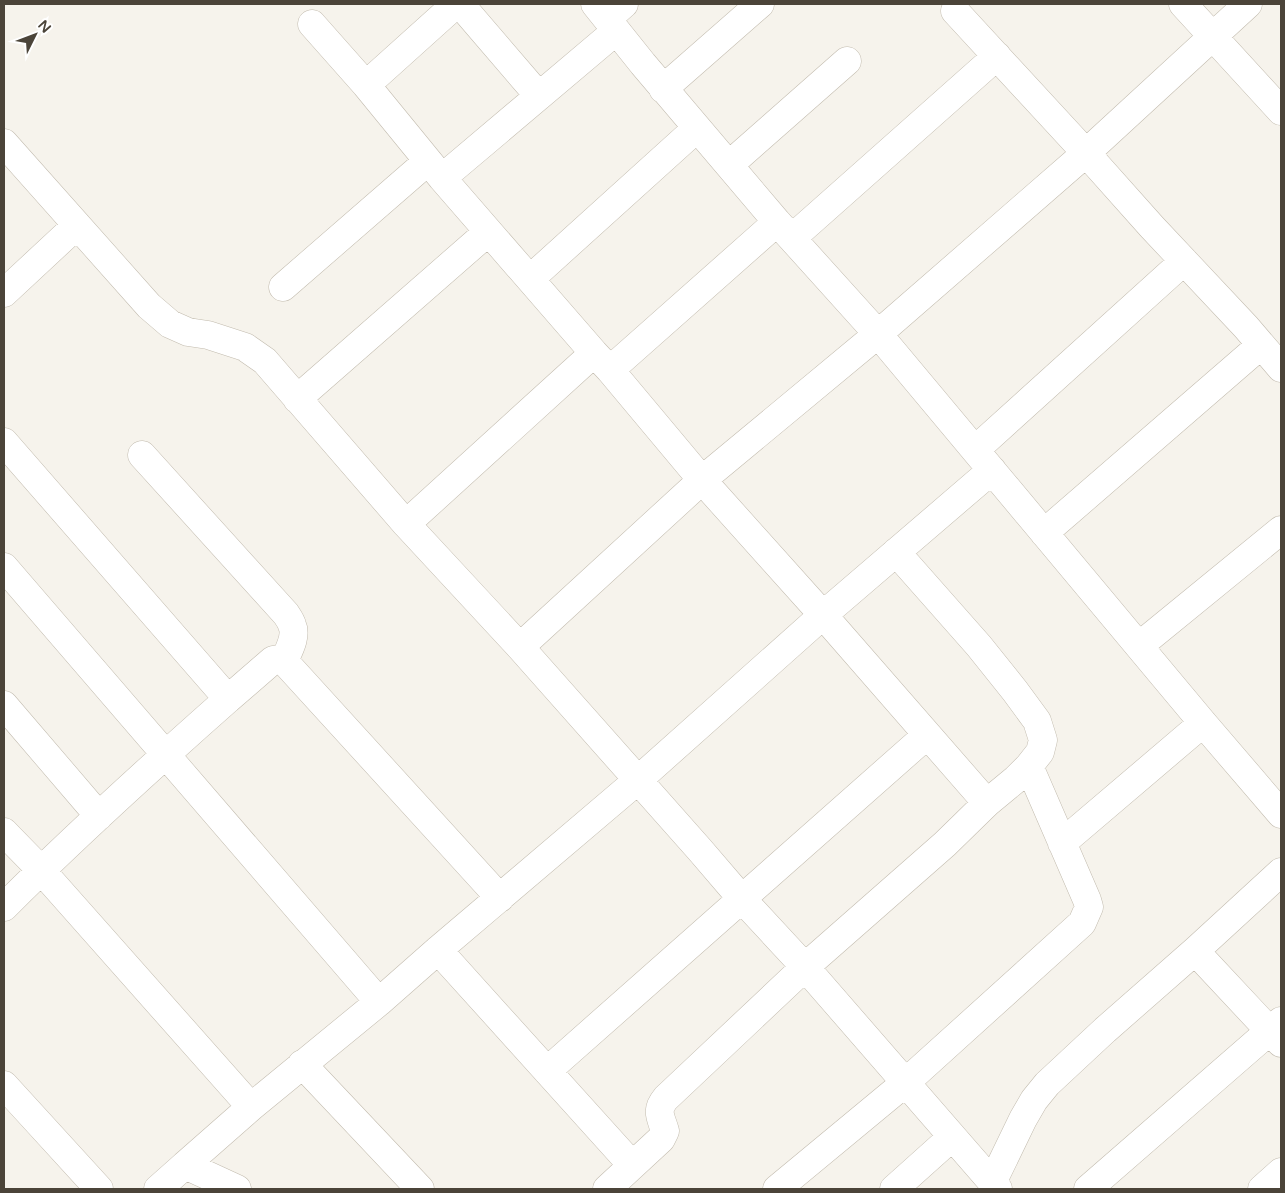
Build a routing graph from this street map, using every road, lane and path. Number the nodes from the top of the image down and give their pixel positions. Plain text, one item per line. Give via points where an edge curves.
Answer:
1 (456, 4) edge
2 (460, 4) edge
3 (760, 4) edge
4 (1183, 4) edge
5 (1248, 4) edge
6 (955, 11) dead end
7 (610, 14) edge
8 (312, 24) dead end
9 (1212, 36) junction
10 (997, 56) junction
11 (847, 61) dead end
12 (366, 84) junction
13 (663, 89) junction
14 (539, 96) junction
15 (1281, 111) edge
16 (697, 128) junction
17 (4, 143) edge
18 (1086, 153) junction
19 (729, 165) junction
20 (435, 170) junction
21 (77, 225) junction
22 (785, 230) junction
23 (488, 232) junction
24 (1184, 261) junction
25 (530, 279) junction
26 (283, 287) dead end
27 (4, 293) edge
28 (878, 334) junction
29 (1261, 345) junction
30 (602, 361) junction
31 (1281, 368) edge
32 (297, 399) junction
33 (4, 442) edge
34 (142, 455) dead end
35 (983, 460) junction
36 (702, 480) junction
37 (406, 524) junction
38 (1281, 530) edge
39 (1044, 533) junction
40 (896, 552) junction
41 (4, 567) edge
42 (824, 615) junction
43 (1139, 646) junction
44 (520, 647) junction
45 (284, 661) junction
46 (228, 700) junction
47 (4, 705) edge
48 (1203, 723) junction
49 (928, 735) junction
50 (166, 754) junction
51 (1029, 766) junction
52 (638, 780) junction
53 (987, 803) junction
54 (1281, 814) edge
55 (99, 816) junction
56 (4, 832) edge
57 (1062, 843) junction
58 (41, 870) junction
59 (1281, 872) edge
60 (500, 898) junction
61 (742, 899) junction
62 (4, 907) edge
63 (438, 950) junction
64 (1195, 951) junction
65 (805, 967) junction
66 (380, 1002) junction
67 (1278, 1031) edge
68 (302, 1064) junction
69 (547, 1071) junction
70 (905, 1083) junction
71 (4, 1085) edge
72 (251, 1107) junction
73 (952, 1137) junction
74 (185, 1165) junction
75 (632, 1166) junction
76 (1281, 1172) edge
77 (995, 1186) edge
78 (99, 1189) edge
79 (158, 1189) edge
80 (237, 1189) edge
81 (420, 1189) edge
82 (606, 1189) edge
83 (777, 1189) edge
84 (894, 1189) edge
85 (1088, 1189) edge
86 (1262, 1189) edge

1 - 12 street
2 - 14 street
3 - 13 street
4 - 9 street
5 - 9 street
6 - 10 street
7 - 13 street
7 - 14 street
8 - 12 street
9 - 15 street
9 - 18 street
10 - 18 street
10 - 22 street
11 - 19 street
12 - 20 street
13 - 16 street
14 - 20 street
16 - 19 street
16 - 25 street
17 - 21 street
18 - 24 street
18 - 28 street
19 - 22 street
20 - 23 street
20 - 26 street
21 - 27 street
21 - 32 street via 149,306 170,324 256,353
22 - 28 street
22 - 30 street
23 - 25 street
23 - 32 street
24 - 29 street
24 - 35 street
25 - 30 street
28 - 35 street
28 - 36 street
29 - 31 street
29 - 39 street
30 - 36 street
30 - 37 street
32 - 37 street
33 - 46 street
34 - 45 street via 286,614 294,632
35 - 39 street
35 - 40 street
36 - 42 street
36 - 44 street
37 - 44 street
38 - 43 street
39 - 43 street
40 - 42 street
40 - 51 street via 979,646 1037,721 1043,740 1040,752
41 - 50 street
42 - 49 street
42 - 52 street
43 - 48 street
44 - 52 street
45 - 46 street via 279,658 273,660
45 - 60 street
46 - 50 street
47 - 55 street
48 - 54 street
48 - 57 street
49 - 53 street
49 - 61 street
50 - 55 street
50 - 66 street
51 - 53 street
51 - 57 street
52 - 60 street
52 - 61 street
53 - 65 street
55 - 58 street
56 - 58 street
57 - 70 street via 1089,907 1082,923
58 - 62 street
58 - 72 street
59 - 64 street
60 - 63 street
61 - 65 street
61 - 69 street
63 - 66 street
63 - 69 street
64 - 67 street
64 - 77 street via 1046,1084 1023,1119
65 - 70 street
65 - 75 street via 666,1098 659,1114 665,1131 661,1139
66 - 68 street
67 - 85 street
68 - 72 street
68 - 81 street
69 - 75 street
70 - 73 street
70 - 83 street
71 - 78 street
72 - 74 street
73 - 77 street
73 - 84 street
74 - 79 street
74 - 80 street
75 - 82 street
76 - 86 street

